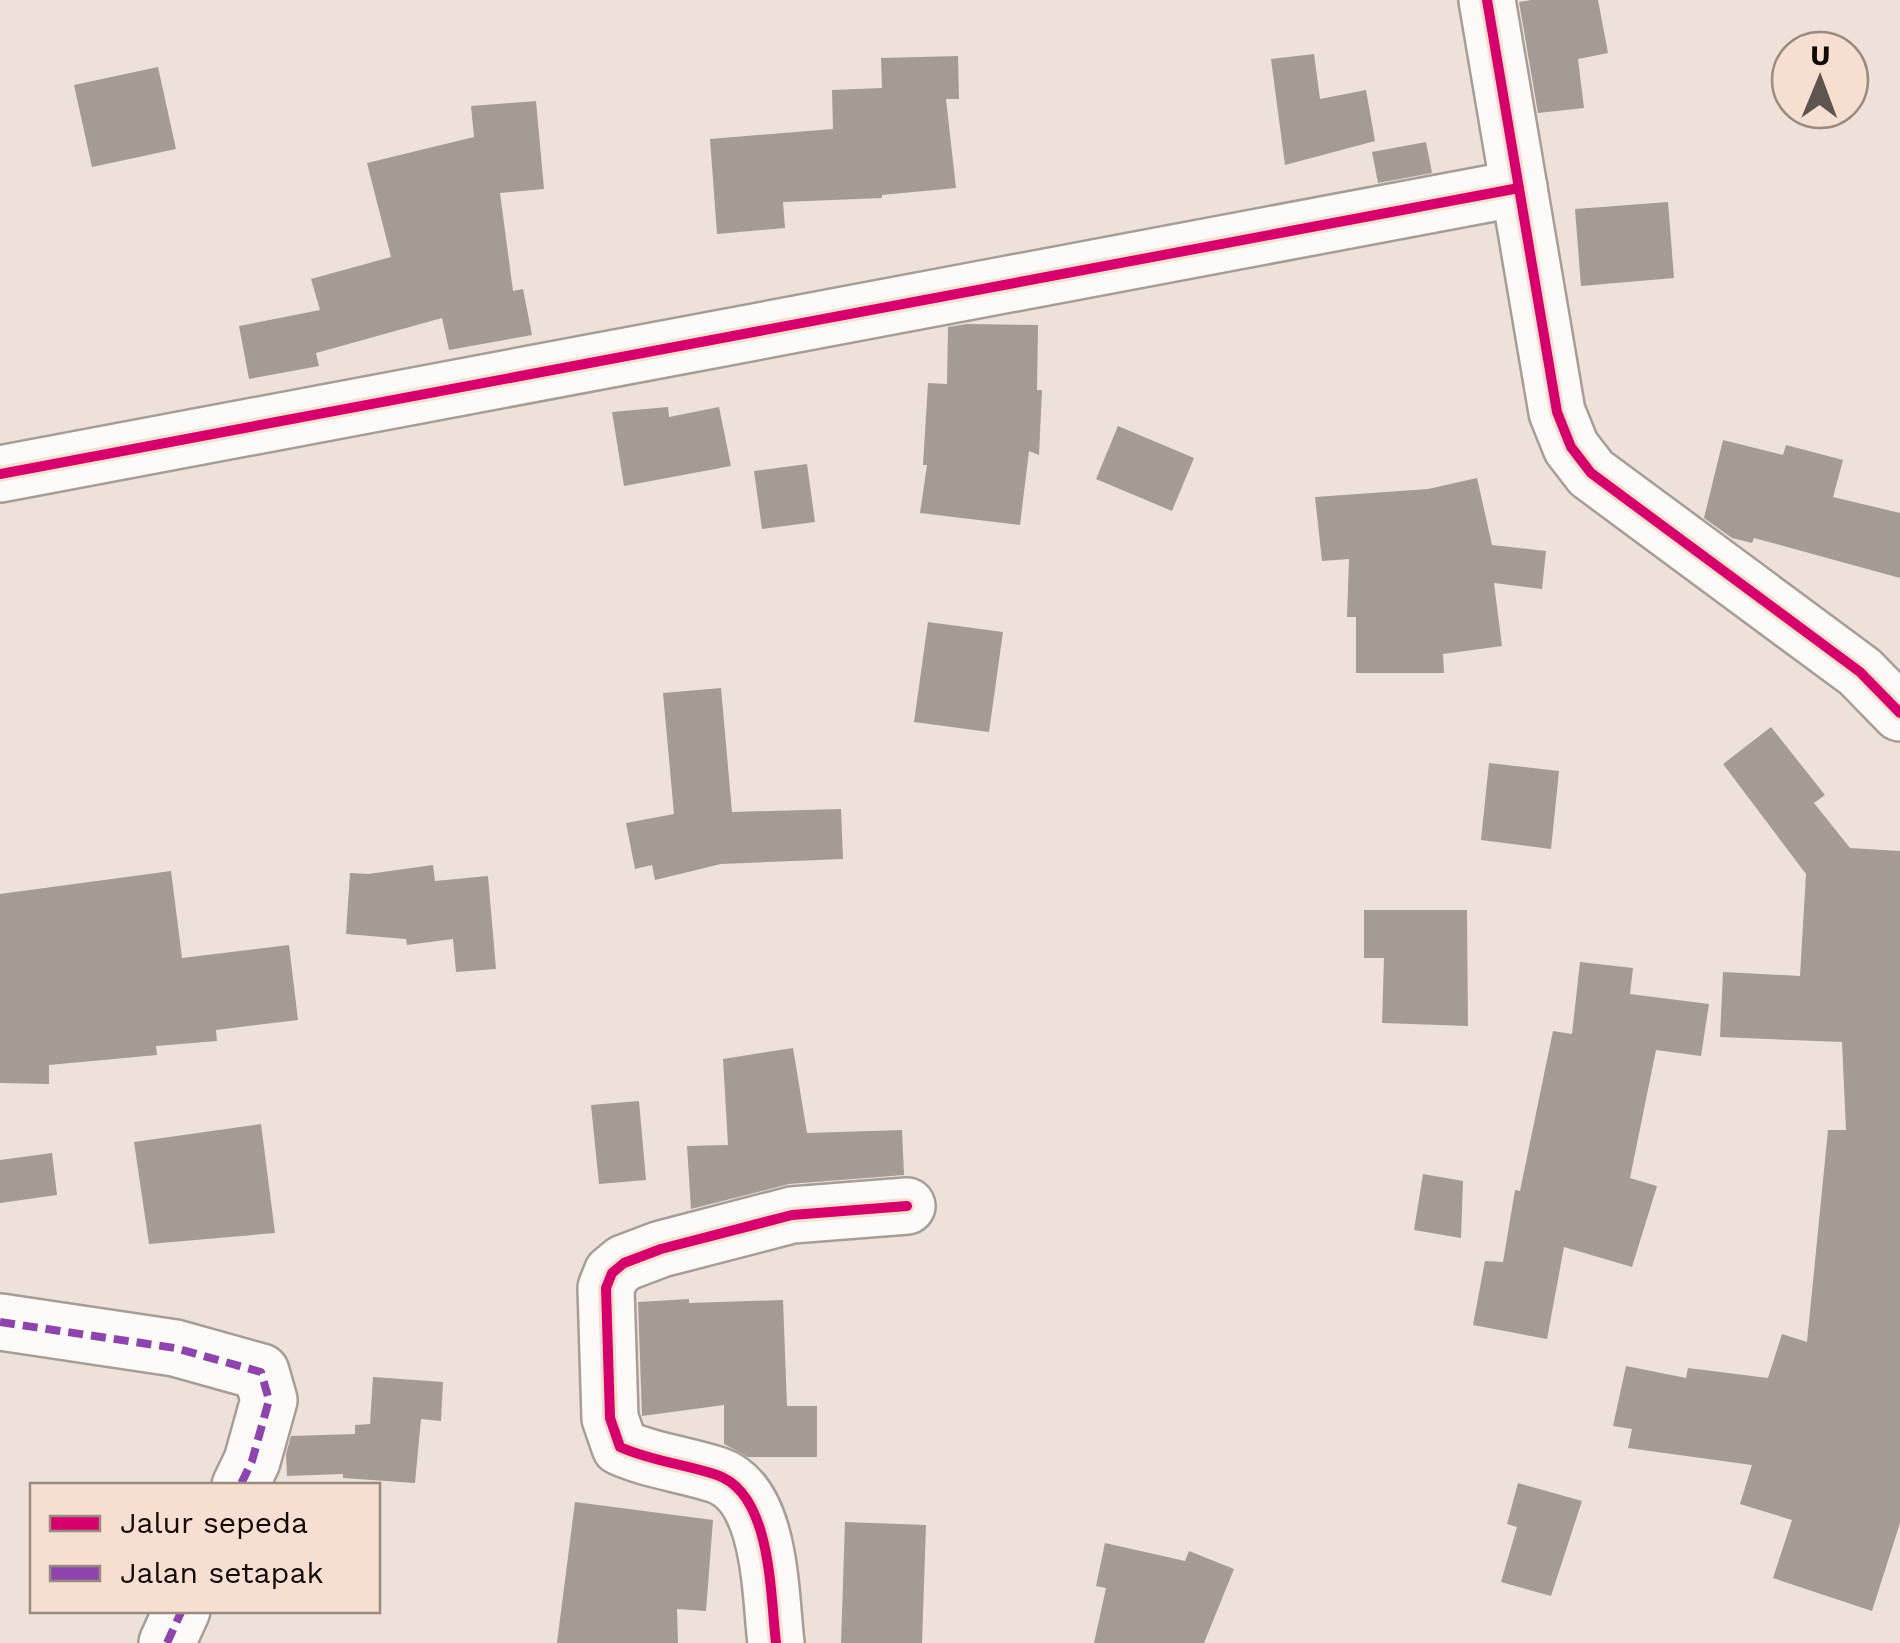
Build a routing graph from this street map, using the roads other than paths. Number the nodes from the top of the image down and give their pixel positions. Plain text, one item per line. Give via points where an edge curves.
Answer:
1 (1487, 0) edge
2 (1519, 188) junction
3 (0, 474) edge
4 (1900, 714) edge
5 (907, 1206) dead end
6 (0, 1322) edge
7 (241, 1483) edge
8 (181, 1613) edge
9 (167, 1643) edge
10 (776, 1643) edge

1 - 2 street
2 - 3 street
2 - 4 street via 1557,412 1571,448 1592,473 1860,672
5 - 10 street via 792,1215 660,1248 624,1264 606,1288 610,1418 620,1446 721,1476 747,1497 762,1532
6 - 7 street via 175,1348 260,1372 269,1400
8 - 9 street

